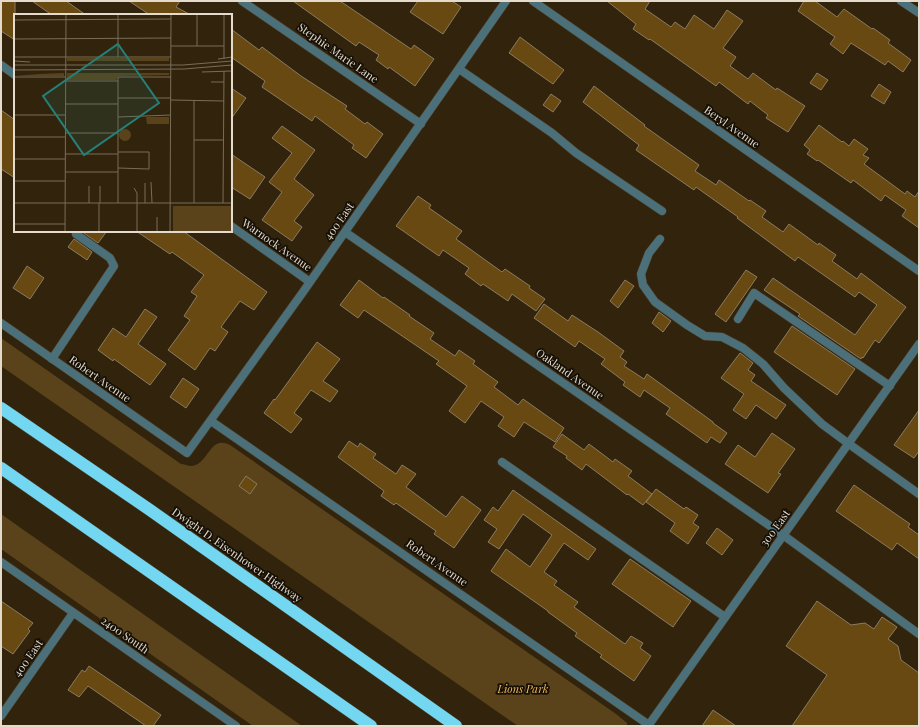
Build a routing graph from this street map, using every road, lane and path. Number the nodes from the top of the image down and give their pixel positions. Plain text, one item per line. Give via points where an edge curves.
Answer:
1 (242, 1) edge
2 (506, 1) edge
3 (532, 1) edge
4 (901, 1) edge
5 (919, 13) edge
6 (1, 65) edge
7 (459, 69) junction
8 (14, 74) edge
9 (421, 124) junction
10 (662, 211) dead end
11 (232, 227) edge
12 (345, 232) junction
13 (76, 234) dead end
14 (660, 239) dead end
15 (919, 271) edge
16 (310, 282) junction
17 (738, 319) dead end
18 (1, 323) edge
19 (919, 344) edge
20 (52, 359) junction
21 (890, 386) junction
22 (1, 408) edge
23 (211, 420) junction
24 (849, 444) junction
25 (187, 453) joint
26 (502, 462) dead end
27 (1, 468) edge
28 (919, 494) edge
29 (783, 535) junction
30 (1, 562) edge
31 (73, 613) junction
32 (725, 617) junction
33 (919, 634) edge
34 (1, 716) edge
35 (649, 725) edge
36 (236, 726) edge
37 (371, 726) edge
38 (456, 726) edge

1 - 9 street, Stephie Marie Lane
2 - 7 street, 400 East
3 - 15 street, Beryl Avenue
4 - 5 street
6 - 8 street
7 - 9 street, 400 East
7 - 10 street
9 - 12 street, 400 East
11 - 16 street, Warnock Avenue
12 - 16 street, 400 East
12 - 29 street, Oakland Avenue
13 - 20 street via 110,258 114,266
14 - 24 street via 649,253 641,274 644,285 655,302 705,336 722,336 743,348 763,364 822,424
16 - 23 street, 400 East
17 - 21 street via 754,293
18 - 20 street, Robert Avenue
19 - 21 street, 300 East
20 - 25 street, Robert Avenue
21 - 24 street, 300 East
22 - 38 highway, Dwight D. Eisenhower Highway
23 - 25 street, 400 East
23 - 35 street, Robert Avenue
24 - 28 street
24 - 29 street, 300 East
26 - 32 street
27 - 37 highway
29 - 32 street, 300 East
29 - 33 street, Oakland Avenue
30 - 31 street, 2400 South
31 - 34 street, 400 East
31 - 36 street, 2400 South
32 - 35 street, 300 East

